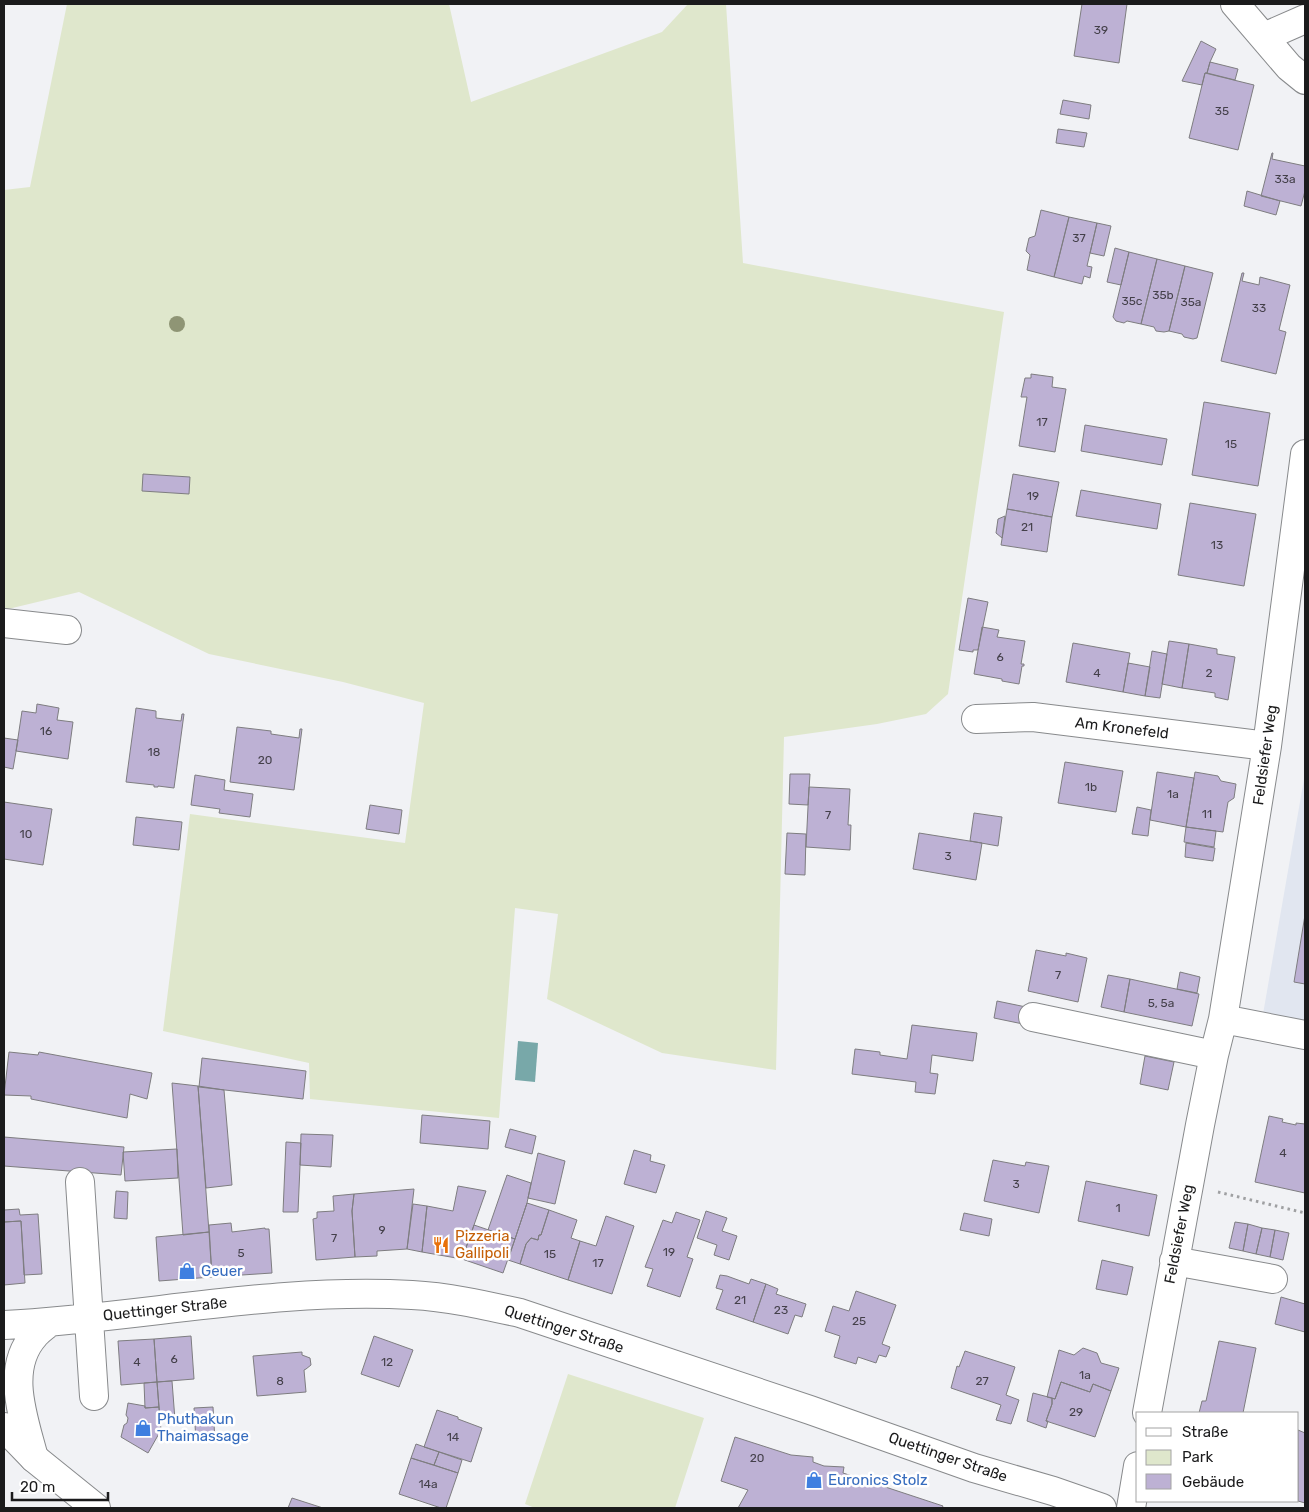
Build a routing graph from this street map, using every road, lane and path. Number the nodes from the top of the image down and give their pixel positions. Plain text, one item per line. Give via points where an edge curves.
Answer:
1 (1235, 4) edge
2 (1305, 19) edge
3 (1264, 38) junction
4 (1305, 80) edge
5 (1305, 454) edge
6 (4, 623) edge
7 (68, 630) dead end
8 (976, 719) dead end
9 (1267, 746) junction
10 (1033, 1017) dead end
11 (1223, 1019) junction
12 (1305, 1035) edge
13 (1214, 1055) junction
14 (80, 1182) dead end
15 (1188, 1185) junction
16 (1305, 1212) edge
17 (1174, 1261) junction
18 (1273, 1279) dead end
19 (88, 1318) junction
20 (50, 1322) junction
21 (4, 1325) edge
22 (94, 1396) dead end
23 (1147, 1412) edge
24 (4, 1427) edge
25 (4, 1441) edge
26 (34, 1458) junction
27 (1136, 1478) edge
28 (96, 1508) edge
29 (1102, 1508) edge
30 (1131, 1508) edge

1 - 3 street
2 - 3 street
3 - 4 street
5 - 9 street, Feldsiefer Weg
6 - 7 street
8 - 9 street, Am Kronefeld via 1033,716
9 - 11 street, Feldsiefer Weg
10 - 13 street
11 - 12 street
11 - 13 street, Feldsiefer Weg
13 - 15 street, Feldsiefer Weg
14 - 19 street
15 - 16 path
15 - 17 street, Feldsiefer Weg
17 - 18 street
17 - 23 street, Feldsiefer Weg
19 - 20 street, Quettinger Straße
19 - 22 street
19 - 29 street, Quettinger Straße via 286,1296 413,1295 471,1302 520,1313 974,1468
20 - 21 street, Quettinger Straße
20 - 26 street via 35,1334 24,1351 18,1375 19,1402
24 - 26 street
25 - 26 street
26 - 28 street
27 - 30 street

